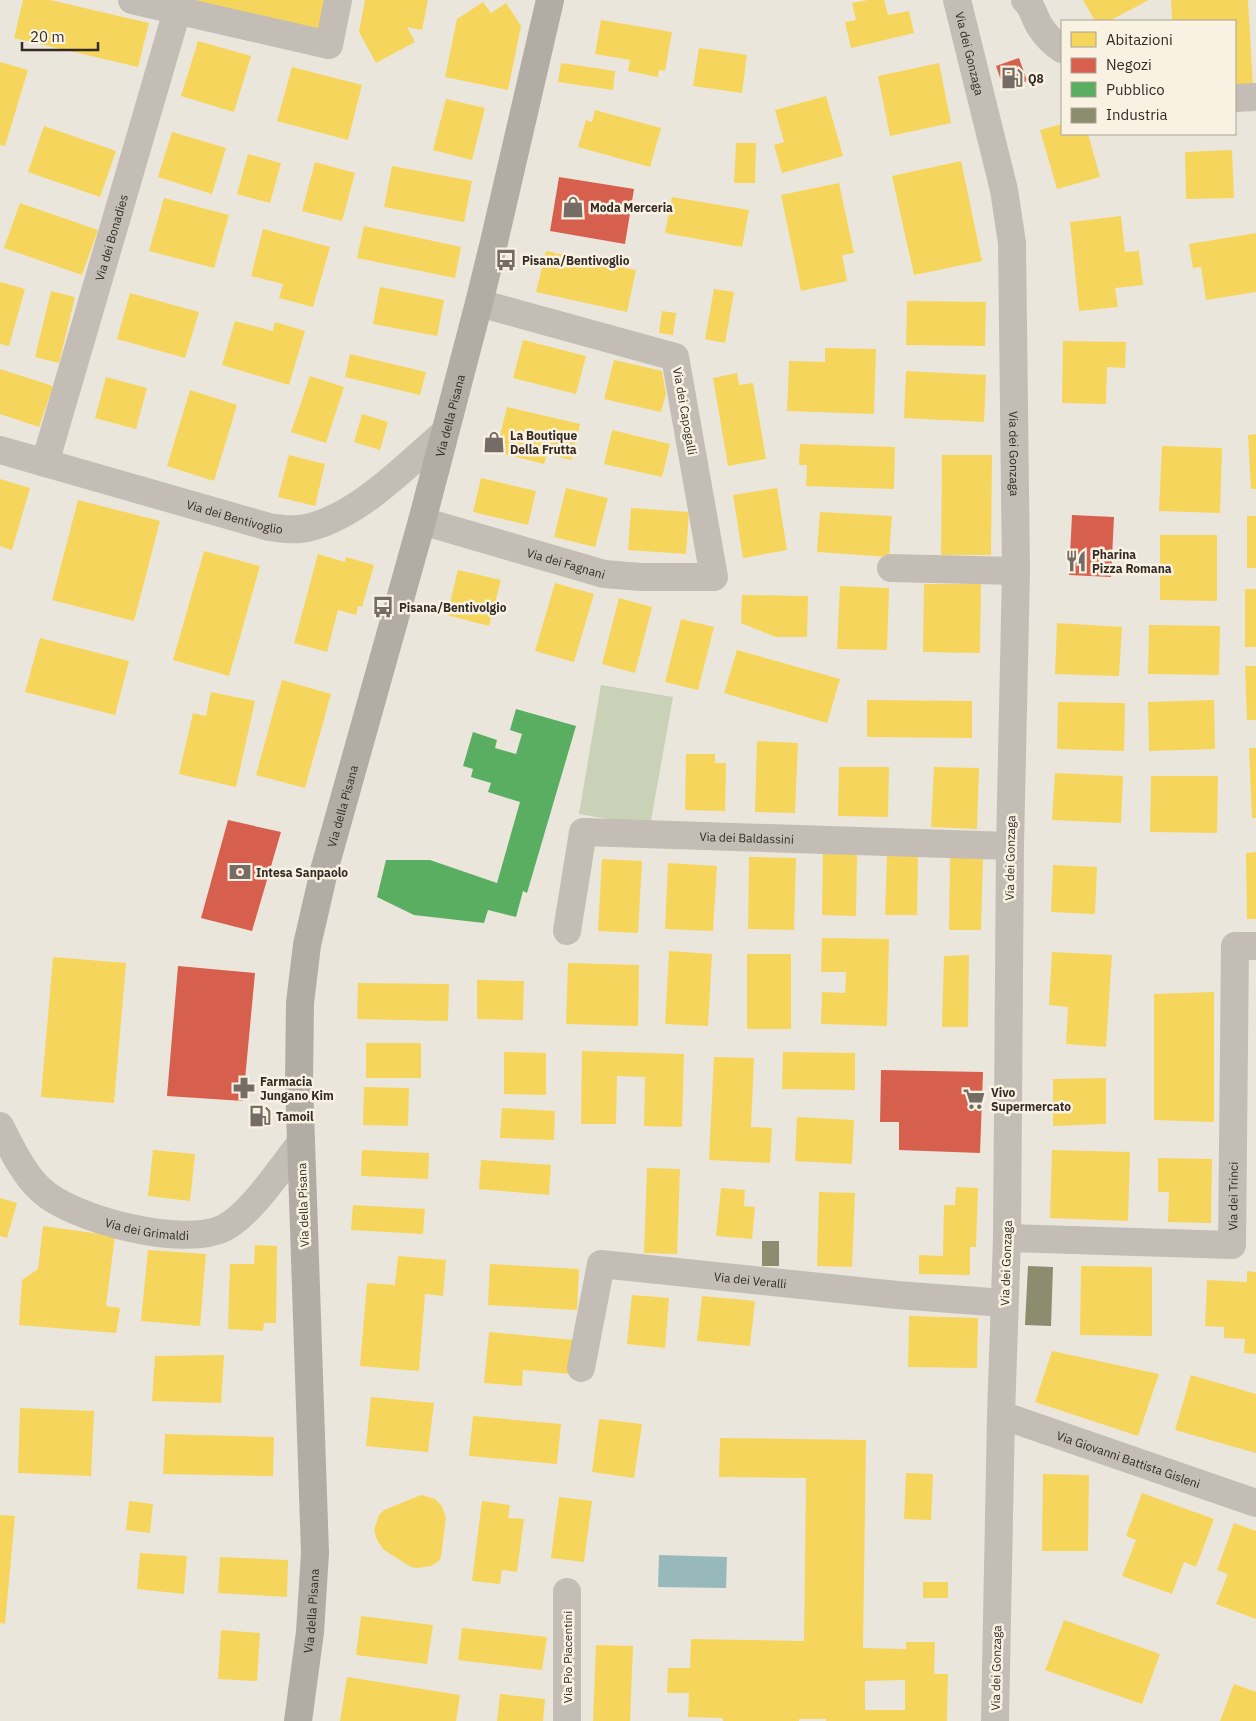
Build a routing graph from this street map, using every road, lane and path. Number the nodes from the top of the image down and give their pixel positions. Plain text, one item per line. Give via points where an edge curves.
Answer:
1 (132, 0) edge
2 (338, 0) edge
3 (550, 0) edge
4 (1025, 0) edge
5 (960, 1) edge
6 (177, 11) junction
7 (1061, 49) edge
8 (1256, 97) edge
9 (1236, 98) edge
10 (478, 303) junction
11 (444, 433) junction
12 (0, 450) edge
13 (44, 463) junction
14 (422, 521) junction
15 (891, 568) dead end
16 (1016, 571) junction
17 (714, 576) joint
18 (1010, 846) junction
19 (567, 931) dead end
20 (1256, 946) edge
21 (0, 1126) edge
22 (300, 1144) junction
23 (1007, 1238) junction
24 (1004, 1303) junction
25 (581, 1368) dead end
26 (1001, 1415) junction
27 (1256, 1503) edge
28 (567, 1592) dead end
29 (298, 1721) edge
30 (567, 1721) edge
31 (995, 1721) edge

1 - 6 street
2 - 6 street via 329,45
3 - 10 main road, Via della Pisana
4 - 7 street via 1046,36
5 - 16 street, Via dei Gonzaga via 1010,218
6 - 13 street, Via dei Bonadies
8 - 9 street
10 - 11 main road, Via della Pisana
10 - 17 street, Via dei Capogalli via 676,357
11 - 13 street, Via dei Bentivoglio via 358,506 310,528 270,527
11 - 14 main road, Via della Pisana
12 - 13 street, Via dei Bentivoglio
14 - 17 street, Via dei Fagnani via 604,574
14 - 22 main road, Via della Pisana via 310,926 300,1003
15 - 16 street
16 - 18 street, Via dei Gonzaga
18 - 19 street, Via dei Baldassini via 583,832
18 - 23 street, Via dei Gonzaga
20 - 23 street, Via dei Trinci via 1235,946 1232,1245
21 - 22 street, Via dei Grimaldi via 42,1192 100,1219 180,1235 210,1233 234,1222
22 - 29 main road, Via della Pisana via 315,1534 310,1632
23 - 24 street, Via dei Gonzaga
24 - 25 street, Via dei Veralli via 601,1264
24 - 26 street, Via dei Gonzaga
26 - 27 street, Via Giovanni Battista Gisleni
26 - 31 street, Via dei Gonzaga
28 - 30 street, Via Pio Piacentini

